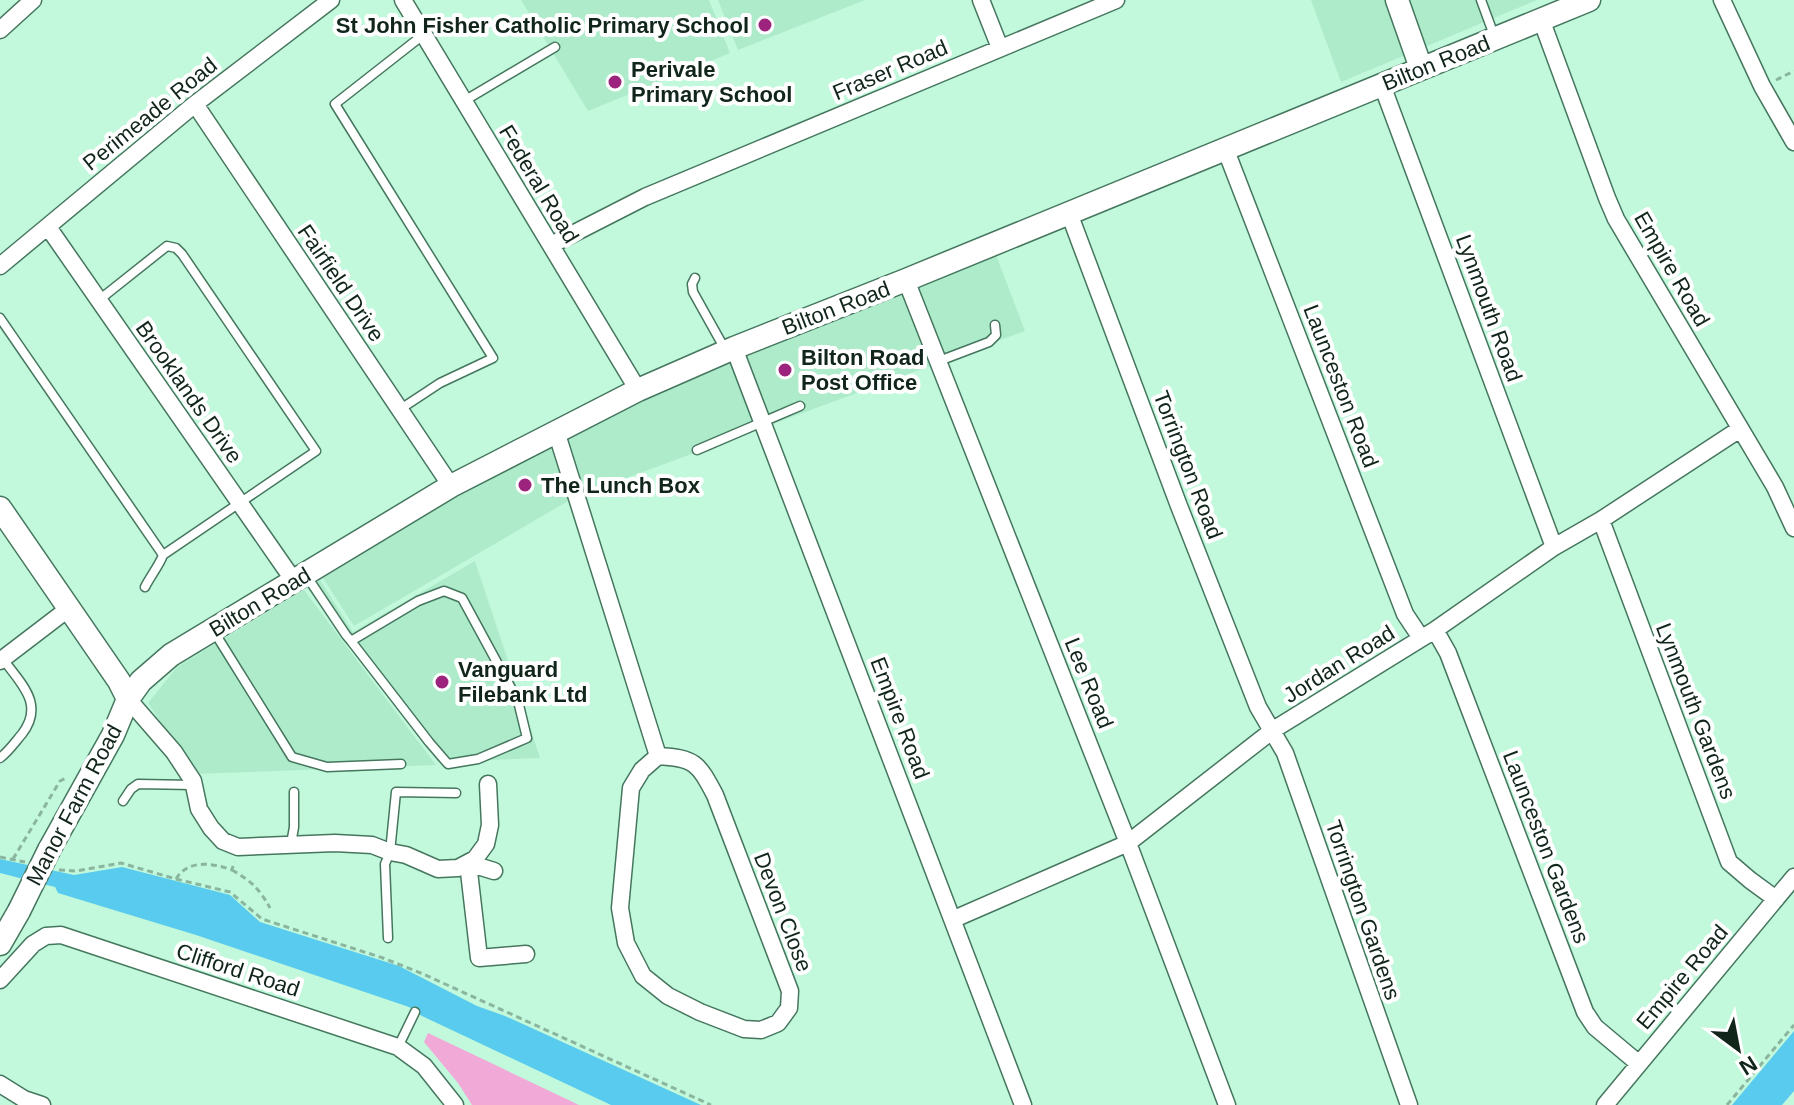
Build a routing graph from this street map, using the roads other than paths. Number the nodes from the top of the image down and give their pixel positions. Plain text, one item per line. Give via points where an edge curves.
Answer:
1 (33, 0) edge
2 (331, 0) edge
3 (403, 0) edge
4 (981, 0) edge
5 (1116, 0) edge
6 (1397, 0) edge
7 (1481, 0) edge
8 (1722, 0) edge
9 (1583, 1) edge
10 (1541, 19) junction
11 (0, 30) edge
12 (424, 35) junction
13 (1496, 38) junction
14 (555, 47) dead end
15 (1000, 48) junction
16 (1421, 68) junction
17 (1382, 85) junction
18 (464, 101) junction
19 (195, 104) junction
20 (1794, 142) edge
21 (1225, 148) junction
22 (1069, 213) junction
23 (48, 227) junction
24 (551, 245) junction
25 (0, 266) edge
26 (695, 278) dead end
27 (906, 280) junction
28 (98, 301) junction
29 (0, 318) edge
30 (995, 325) dead end
31 (730, 349) junction
32 (939, 361) junction
33 (638, 390) junction
34 (800, 406) dead end
35 (399, 410) junction
36 (763, 423) junction
37 (1740, 429) junction
38 (556, 431) junction
39 (697, 450) dead end
40 (451, 486) junction
41 (240, 504) junction
42 (0, 508) edge
43 (1601, 520) junction
44 (1794, 528) edge
45 (1554, 547) junction
46 (163, 555) junction
47 (300, 578) junction
48 (145, 587) dead end
49 (68, 609) junction
50 (213, 630) junction
51 (1428, 634) junction
52 (351, 641) junction
53 (2, 660) edge
54 (128, 699) junction
55 (1273, 730) junction
56 (658, 756) junction
57 (0, 758) edge
58 (401, 764) dead end
59 (488, 784) dead end
60 (194, 785) junction
61 (294, 792) dead end
62 (464, 797) joint
63 (123, 801) dead end
64 (488, 802) junction
65 (1128, 843) junction
66 (291, 845) junction
67 (390, 852) junction
68 (468, 863) junction
69 (494, 871) dead end
70 (1794, 877) edge
71 (1776, 899) junction
72 (954, 919) junction
73 (388, 938) dead end
74 (0, 944) edge
75 (526, 954) dead end
76 (0, 980) edge
77 (415, 1012) dead end
78 (398, 1047) junction
79 (1638, 1063) junction
80 (0, 1084) edge
81 (42, 1105) edge
82 (455, 1105) edge
83 (1023, 1105) edge
84 (1227, 1105) edge
85 (1409, 1105) edge
86 (1605, 1105) edge

1 - 11 street
2 - 19 street, Perimeade Road
3 - 12 street, Federal Road
4 - 15 street
5 - 15 street, Fraser Road
6 - 16 street
7 - 13 lane
8 - 20 street
9 - 10 street, Bilton Road
10 - 13 street, Bilton Road
10 - 37 street, Empire Road via 1616,219
12 - 18 street, Federal Road
12 - 35 lane via 335,104 493,358
13 - 16 street, Bilton Road
14 - 18 lane
15 - 24 street, Fraser Road via 645,197
16 - 17 street, Bilton Road
17 - 21 street, Bilton Road
17 - 45 street, Lynmouth Road
18 - 24 street, Federal Road
19 - 23 street, Perimeade Road
19 - 35 street, Fairfield Drive
21 - 22 street, Bilton Road
21 - 51 street, Launceston Road via 1405,614
22 - 27 street, Bilton Road
22 - 55 street, Torrington Road via 1242,667
23 - 25 street, Perimeade Road
23 - 28 street, Brooklands Drive
24 - 33 street, Federal Road
26 - 31 lane via 693,292
27 - 31 street, Bilton Road
27 - 32 street, Lee Road
28 - 41 street, Brooklands Drive
28 - 41 lane via 167,246 182,254 316,451
29 - 46 lane
30 - 32 lane via 996,335 989,342
31 - 33 street, Bilton Road
31 - 36 street, Empire Road
32 - 65 street, Lee Road
33 - 38 street, Bilton Road
34 - 36 lane
35 - 40 street, Fairfield Drive
36 - 39 lane
36 - 72 street, Empire Road
37 - 43 street, Jordan Road
37 - 44 street, Empire Road
38 - 40 street, Bilton Road
38 - 56 street
40 - 47 street, Bilton Road
41 - 46 lane
41 - 47 street, Brooklands Drive
42 - 49 street, Manor Farm Road
43 - 45 street, Jordan Road
43 - 71 street, Lynmouth Gardens via 1729,862
45 - 51 street, Jordan Road
46 - 48 lane
47 - 50 street, Bilton Road
47 - 52 lane
49 - 53 street
49 - 54 street, Manor Farm Road
50 - 54 street, Bilton Road via 154,667
50 - 58 lane via 292,757 327,767
51 - 55 street, Jordan Road
51 - 79 street, Launceston Gardens via 1448,653 1585,1012
52 - 52 lane via 448,764 478,759 527,738 518,701 462,598 444,591 418,601
53 - 57 lane via 26,690 33,713 30,724
54 - 60 street via 174,752
54 - 74 street, Manor Farm Road, bridge via 52,860
55 - 65 street, Jordan Road
55 - 85 street, Torrington Gardens
56 - 56 street, Devon Close via 682,758 701,768 715,795 790,991 789,1008 778,1023 744,1029 668,996 643,976 626,943 620,908 631,788
59 - 64 street
60 - 63 lane via 138,784
60 - 66 street via 199,809 223,841 238,847
61 - 66 lane
62 - 64 street
62 - 67 lane via 396,792
64 - 68 street via 486,844
65 - 72 street, Jordan Road
65 - 84 street, Lee Road
66 - 67 street via 372,845
67 - 68 street via 438,869
67 - 73 lane via 385,864
68 - 69 street
68 - 75 street via 479,958
70 - 71 street, Empire Road
71 - 79 street, Empire Road
72 - 83 street, Empire Road
76 - 78 street, Clifford Road via 33,944 61,935
77 - 78 lane
78 - 82 street, Clifford Road via 424,1066
79 - 86 street, Empire Road
80 - 81 street

